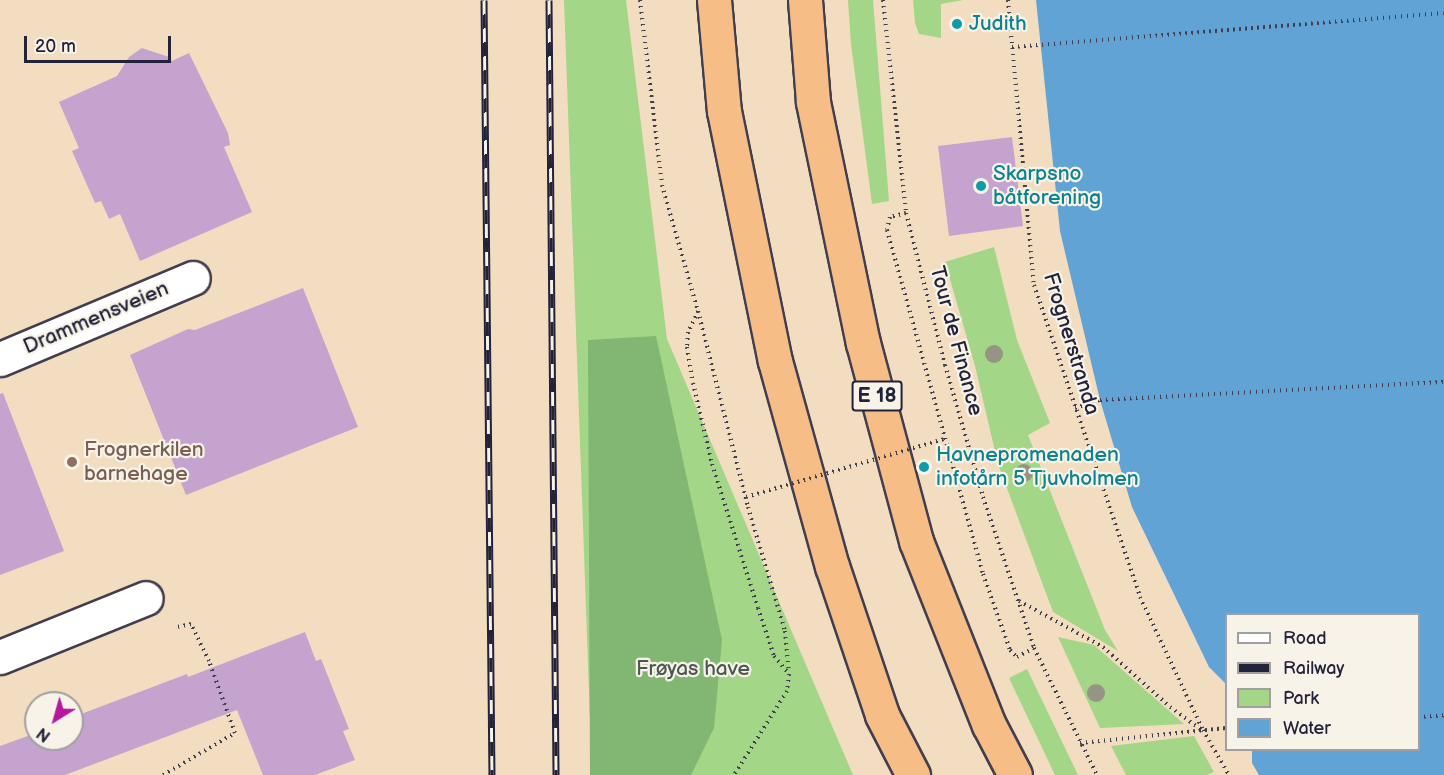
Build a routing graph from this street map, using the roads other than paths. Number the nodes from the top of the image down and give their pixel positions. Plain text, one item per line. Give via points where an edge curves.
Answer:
1 (714, 0) edge
2 (805, 0) edge
3 (193, 278) dead end
4 (0, 359) edge
5 (146, 598) dead end
6 (0, 657) edge
7 (913, 775) edge
8 (1015, 775) edge

1 - 7 highway via 724,111 776,361 832,566 882,715
2 - 8 highway, E 18 via 813,102 863,344 916,541 989,725
3 - 4 street, Drammensveien
5 - 6 street

